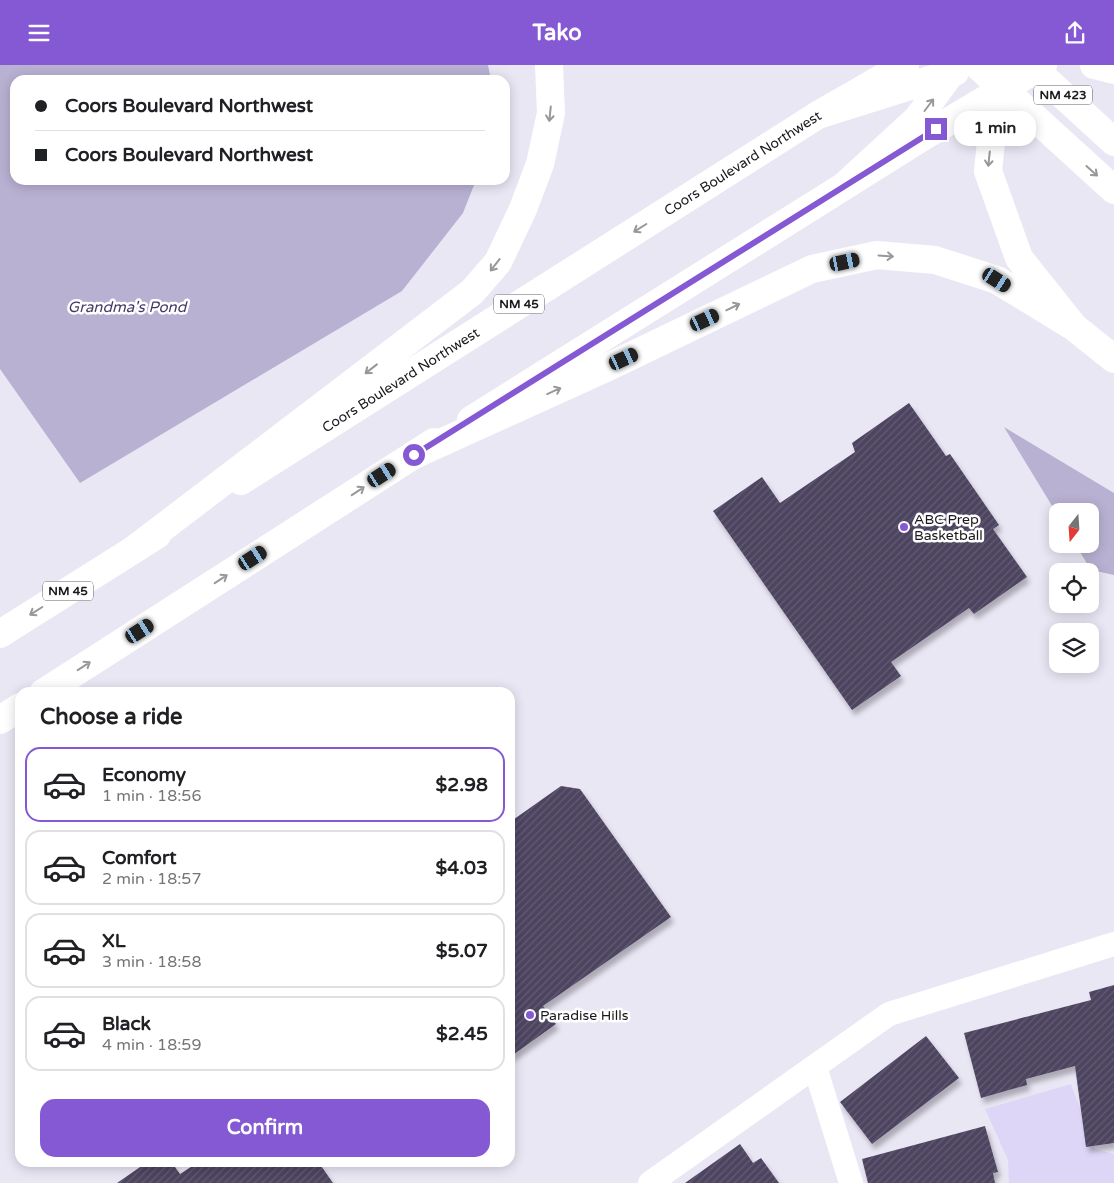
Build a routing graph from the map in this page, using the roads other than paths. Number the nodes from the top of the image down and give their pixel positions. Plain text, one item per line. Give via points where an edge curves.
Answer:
1 (549, 65) edge
2 (905, 65) edge
3 (1008, 65) edge
4 (1030, 65) edge
5 (1043, 65) edge
6 (1094, 65) edge
7 (965, 67) edge
8 (1114, 70) edge
9 (996, 93) junction
10 (818, 115) junction
11 (1105, 133) edge
12 (843, 187) junction
13 (1114, 190) edge
14 (1074, 327) junction
15 (1114, 359) edge
16 (414, 455) junction
17 (136, 548) junction
18 (0, 634) edge
19 (52, 687) edge
20 (15, 710) edge
21 (0, 720) edge
22 (1114, 944) edge
23 (815, 1067) junction
24 (650, 1183) edge
25 (851, 1183) edge

1 -> 17 main road via 551,113 540,165 498,262 472,292
2 - 10 main road, Coors Boulevard Northwest / NM 45
3 - 9 main road
4 - 11 main road, NM 423
5 - 9 main road
6 - 8 main road
7 - 10 main road
12 -> 7 main road via 917,119
7 -> 13 main road, NM 423
9 - 12 main road
9 -> 14 main road via 988,171 1019,258
10 -> 17 main road, Coors Boulevard Northwest / NM 45
12 - 16 main road
14 - 15 main road
16 -> 14 main road via 812,269 877,255 935,259 997,280
19 -> 16 main road
17 -> 18 main road, Coors Boulevard Northwest / NM 45
20 - 21 main road
22 - 23 street via 889,1014
23 - 24 street
23 - 25 street

